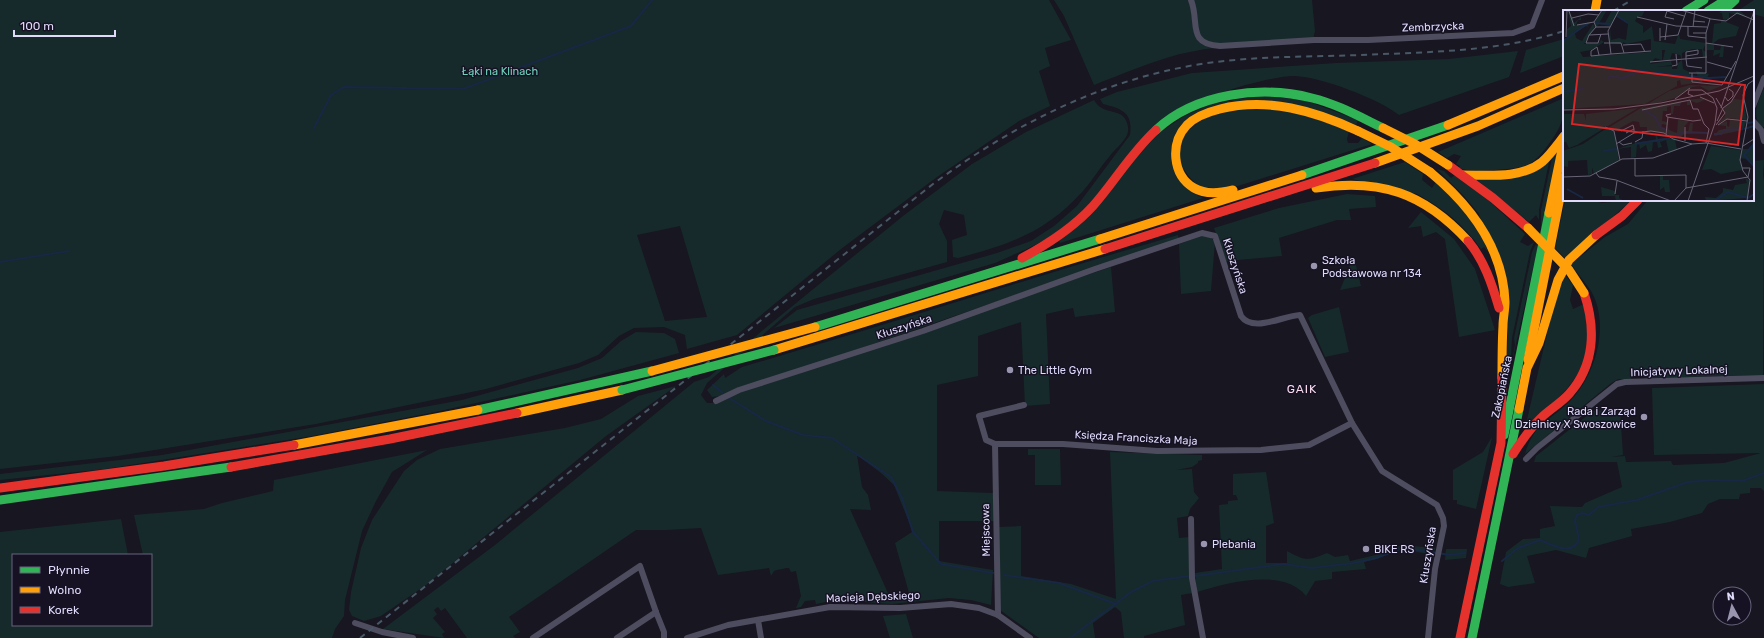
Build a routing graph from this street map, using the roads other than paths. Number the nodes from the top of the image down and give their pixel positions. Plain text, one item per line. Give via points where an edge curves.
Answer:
1 (1192, 0) edge
2 (1542, 0) edge
3 (1597, 0) edge
4 (1704, 0) edge
5 (1726, 0) edge
6 (1735, 0) edge
7 (1594, 10) edge
8 (1688, 10) edge
9 (1710, 10) edge
10 (1724, 10) edge
11 (1563, 76) edge
12 (1764, 78) edge
13 (1563, 88) edge
14 (1754, 103) edge
15 (1754, 122) edge
16 (1563, 137) edge
17 (1764, 141) edge
18 (1563, 145) edge
19 (1463, 175) junction
20 (1563, 182) edge
21 (1274, 183) junction
22 (1285, 192) junction
23 (1637, 201) edge
24 (992, 272) junction
25 (1503, 326) junction
26 (1527, 368) junction
27 (1764, 378) edge
28 (716, 401) dead end
29 (1024, 405) dead end
30 (1352, 423) junction
31 (1501, 443) junction
32 (995, 444) junction
33 (1526, 459) dead end
34 (1509, 460) junction
35 (0, 488) edge
36 (0, 500) edge
37 (1191, 519) dead end
38 (656, 612) junction
39 (998, 615) junction
40 (758, 620) junction
41 (355, 623) dead end
42 (413, 638) edge
43 (533, 638) edge
44 (617, 638) edge
45 (664, 638) edge
46 (687, 638) edge
47 (761, 638) edge
48 (1030, 638) edge
49 (1203, 638) edge
50 (1428, 638) edge
51 (1460, 638) edge
52 (1472, 638) edge

1 - 2 street, Zembrzycka via 1198,39 1210,46 1513,33 1532,26
3 - 7 main road
4 - 8 main road
5 - 9 main road
6 - 10 main road
11 - 21 main road via 1445,126
12 - 14 street
13 - 22 main road via 1508,114 1438,141
15 - 17 street via 1761,130
16 - 19 main road via 1539,164 1530,169
18 - 31 main road, Zakopiańska via 1511,406
19 - 24 main road, bridge via 1415,144 1335,106 1296,94 1272,92 1228,95 1199,104 1174,118 1142,143 1092,207 1072,226 1042,247
19 - 34 main road, bridge via 1528,228 1568,270 1584,293 1593,324 1588,362 1573,389 1538,421
20 - 26 main road, Zakopiańska
21 - 24 main road
21 - 25 main road, bridge via 1218,193 1193,188 1182,177 1176,164 1175,152 1179,136 1188,125 1206,113 1228,107 1258,104 1300,108 1333,119 1391,147 1449,186 1462,199 1487,234 1503,287
22 - 25 main road via 1334,185 1370,185 1411,196 1438,212 1461,232 1483,264 1496,292
22 - 36 main road, bridge via 909,311 622,390 357,447 158,479
23 - 26 main road via 1622,217 1580,248 1565,266 1553,293 1539,345
24 - 35 main road, bridge via 815,327 652,371 486,409 355,435 164,467
25 - 31 main road
26 - 34 main road, Zakopiańska
27 - 33 street, Inicjatywy Lokalnej via 1617,384
28 - 30 street, Kłuszyńska via 739,390 922,331 1202,233 1215,236 1245,322 1260,324 1300,315
29 - 32 street via 980,416 986,440
30 - 32 street, Księdza Franciszka Maja via 1309,445 1261,450 1157,451 1063,444
30 - 50 street, Kłuszyńska via 1382,471 1437,505 1443,518
31 - 51 main road, Zakopiańska
32 - 39 street, Miejscowa
34 - 52 main road, Zakopiańska
37 - 49 street via 1192,578
38 - 43 street via 640,566
38 - 44 street
38 - 45 street
39 - 40 street, Macieja Dębskiego via 979,608 951,604 900,608 834,607
39 - 48 street, Macieja Dębskiego
40 - 46 street, Macieja Dębskiego
40 - 47 street
41 - 42 street

